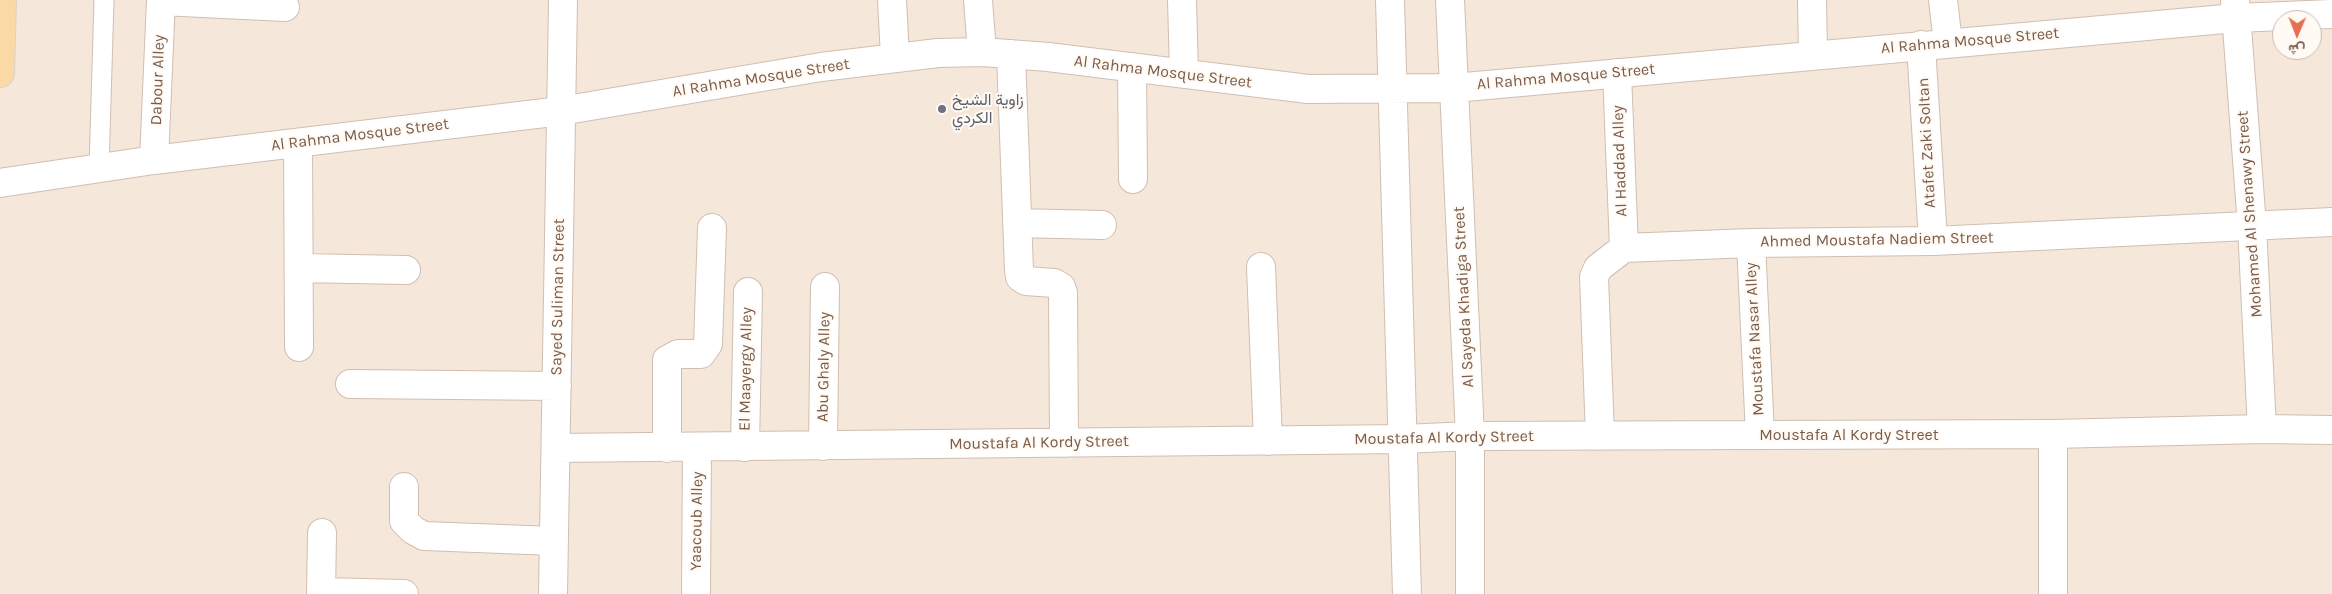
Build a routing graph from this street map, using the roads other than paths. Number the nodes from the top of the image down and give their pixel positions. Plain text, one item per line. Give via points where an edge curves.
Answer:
1 (2, 0) edge
2 (104, 0) edge
3 (161, 0) edge
4 (563, 0) edge
5 (892, 0) edge
6 (978, 0) edge
7 (1182, 0) edge
8 (1390, 0) edge
9 (1450, 0) edge
10 (1812, 0) edge
11 (1943, 0) edge
12 (285, 7) dead end
13 (2236, 9) edge
14 (2332, 14) edge
15 (1934, 44) junction
16 (982, 52) junction
17 (1011, 54) junction
18 (1812, 55) junction
19 (896, 57) junction
20 (1132, 67) junction
21 (0, 73) edge
22 (1184, 73) junction
23 (1617, 73) junction
24 (1391, 88) junction
25 (1454, 88) junction
26 (562, 111) junction
27 (298, 143) junction
28 (154, 160) junction
29 (99, 169) junction
30 (1134, 179) dead end
31 (0, 183) edge
32 (2332, 222) edge
33 (1017, 223) junction
34 (1102, 225) dead end
35 (2252, 226) junction
36 (712, 228) dead end
37 (1932, 241) junction
38 (1751, 243) junction
39 (1624, 248) junction
40 (1261, 267) dead end
41 (298, 268) junction
42 (406, 270) dead end
43 (825, 287) dead end
44 (748, 292) dead end
45 (299, 347) dead end
46 (350, 384) dead end
47 (557, 386) junction
48 (2262, 429) junction
49 (2332, 430) edge
50 (2053, 434) junction
51 (1760, 435) junction
52 (1470, 436) junction
53 (1600, 436) junction
54 (1404, 439) junction
55 (1268, 441) junction
56 (1064, 443) junction
57 (823, 446) junction
58 (697, 447) junction
59 (745, 447) junction
60 (556, 448) junction
61 (667, 448) junction
62 (404, 487) dead end
63 (322, 533) dead end
64 (554, 541) junction
65 (321, 593) edge
66 (404, 594) edge
67 (553, 594) edge
68 (696, 594) edge
69 (1407, 594) edge
70 (1470, 594) edge
71 (2052, 594) edge

1 - 21 main road
2 - 29 lane
3 - 12 street
3 - 28 street, Dabour Alley
4 - 26 street, Sayed Suliman Street
5 - 19 street
6 - 16 street
7 - 22 street
8 - 24 street
9 - 25 street, Al Sayeda Khadiga Street
10 - 18 street
11 - 15 street, Atafet Zaki Soltan
13 - 14 street, Al Rahma Mosque Street
13 - 15 street, Al Rahma Mosque Street
13 - 35 street, Mohamed Al Shenawy Street
15 - 18 street, Al Rahma Mosque Street
15 - 37 street, Atafet Zaki Soltan
16 - 17 street, Al Rahma Mosque Street
16 - 19 street, Al Rahma Mosque Street
17 - 20 street, Al Rahma Mosque Street
17 - 33 street
18 - 23 street, Al Rahma Mosque Street
19 - 26 street, Al Rahma Mosque Street
20 - 22 street, Al Rahma Mosque Street
20 - 30 street
22 - 24 street, Al Rahma Mosque Street via 1308,89
23 - 25 street, Al Rahma Mosque Street
23 - 39 street, Al Haddad Alley
24 - 25 street, Al Rahma Mosque Street
24 - 54 street
25 - 52 street, Al Sayeda Khadiga Street
26 - 27 street, Al Rahma Mosque Street
26 - 47 street, Sayed Suliman Street
27 - 28 street, Al Rahma Mosque Street
27 - 41 street
28 - 29 street, Al Rahma Mosque Street
29 - 31 street, Al Rahma Mosque Street
32 - 35 street, Ahmed Moustafa Nadiem Street
33 - 34 street
33 - 56 street via 1020,277 1061,287
35 - 37 street, Ahmed Moustafa Nadiem Street
35 - 48 street, Mohamed Al Shenawy Street
36 - 61 street via 708,344 700,354 678,354 667,360
37 - 38 street, Ahmed Moustafa Nadiem Street
38 - 39 street, Ahmed Moustafa Nadiem Street
38 - 51 street, Moustafa Nasar Alley
39 - 53 street via 1598,268 1594,276
40 - 55 street
41 - 42 street
41 - 45 street
43 - 57 street, Abu Ghaly Alley
44 - 59 street, El Maayergy Alley
46 - 47 street
47 - 60 street, Sayed Suliman Street
48 - 49 street, Moustafa Al Kordy Street
48 - 50 street, Moustafa Al Kordy Street
50 - 51 street, Moustafa Al Kordy Street
50 - 71 street
51 - 53 street, Moustafa Al Kordy Street
52 - 53 street, Moustafa Al Kordy Street
52 - 54 street, Moustafa Al Kordy Street
52 - 70 street, Al Sayeda Khadiga Street
54 - 55 street, Moustafa Al Kordy Street
54 - 69 street
55 - 56 street, Moustafa Al Kordy Street
56 - 57 street, Moustafa Al Kordy Street
57 - 59 street, Moustafa Al Kordy Street
58 - 59 street, Moustafa Al Kordy Street
58 - 61 street, Moustafa Al Kordy Street
58 - 68 street, Yaacoub Alley
60 - 61 street, Moustafa Al Kordy Street
60 - 64 street, Sayed Suliman Street
62 - 64 street via 404,521 424,536
63 - 65 street
64 - 67 street, Sayed Suliman Street
65 - 66 street

